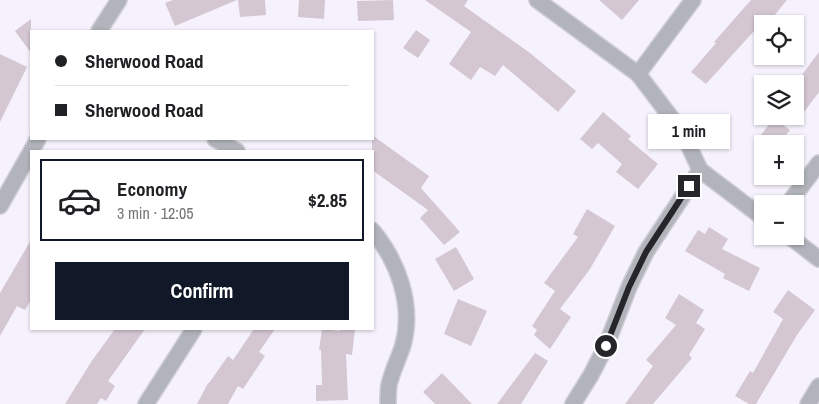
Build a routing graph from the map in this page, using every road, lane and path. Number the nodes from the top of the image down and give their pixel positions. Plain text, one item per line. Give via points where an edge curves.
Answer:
1 (119, 0) edge
2 (537, 0) edge
3 (693, 0) edge
4 (100, 30) edge
5 (638, 74) junction
6 (216, 140) edge
7 (235, 150) edge
8 (30, 153) edge
9 (819, 163) edge
10 (700, 170) junction
11 (795, 195) edge
12 (0, 206) edge
13 (754, 211) edge
14 (374, 232) edge
15 (801, 245) edge
16 (819, 259) edge
17 (193, 330) edge
18 (819, 386) edge
19 (146, 404) edge
20 (388, 404) edge
21 (573, 404) edge
22 (808, 404) edge

1 - 4 street
2 - 5 street
3 - 5 street
5 - 10 street via 683,133
6 - 7 street
8 - 12 street
9 - 11 street
10 - 13 street
10 - 21 street via 646,252 606,346
14 - 20 street via 396,266 405,300 403,343 389,385
15 - 16 street
17 - 19 street
18 - 22 street

